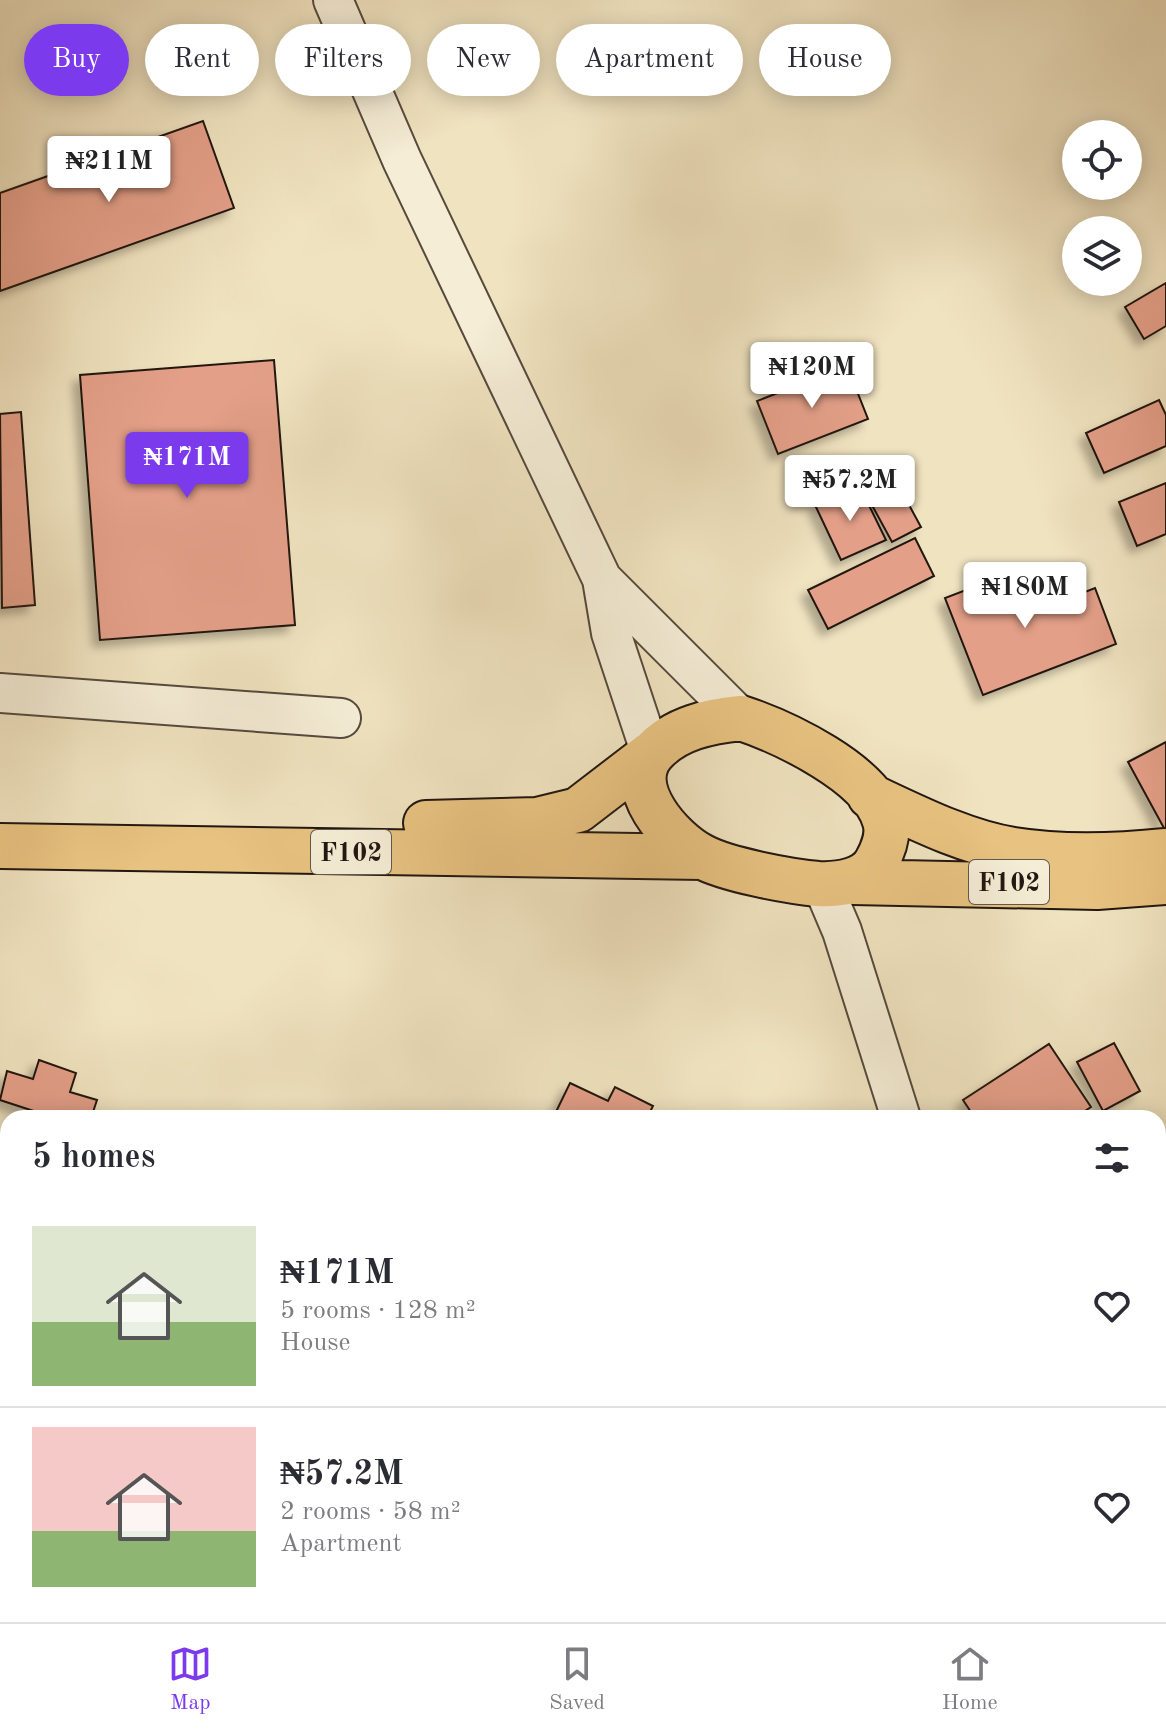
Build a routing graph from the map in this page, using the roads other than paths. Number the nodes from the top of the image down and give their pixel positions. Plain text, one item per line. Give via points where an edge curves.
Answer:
1 (333, 0) edge
2 (602, 579) junction
3 (0, 693) edge
4 (341, 718) dead end
5 (741, 718) junction
6 (651, 754) junction
7 (870, 796) junction
8 (0, 816) edge
9 (0, 846) edge
10 (1166, 851) edge
11 (702, 857) junction
12 (1166, 882) edge
13 (837, 883) junction
14 (898, 1110) edge

1 - 2 street via 402,160
2 - 5 street
2 - 6 street via 611,633
3 - 4 street
5 - 6 main road, F102 via 681,732
5 - 7 main road, F102 via 777,730 846,772
6 - 8 main road, F102 via 578,810 537,820 479,824
6 - 11 main road, F102 via 644,782 658,821
7 - 10 main road, F102 via 956,833 1012,850 1094,856
7 - 13 main road, F102 via 885,821 885,845 875,866
9 - 11 main road, F102
11 - 13 main road, F102 via 780,878
12 - 13 main road, F102 via 1097,887
13 - 14 street via 842,931

